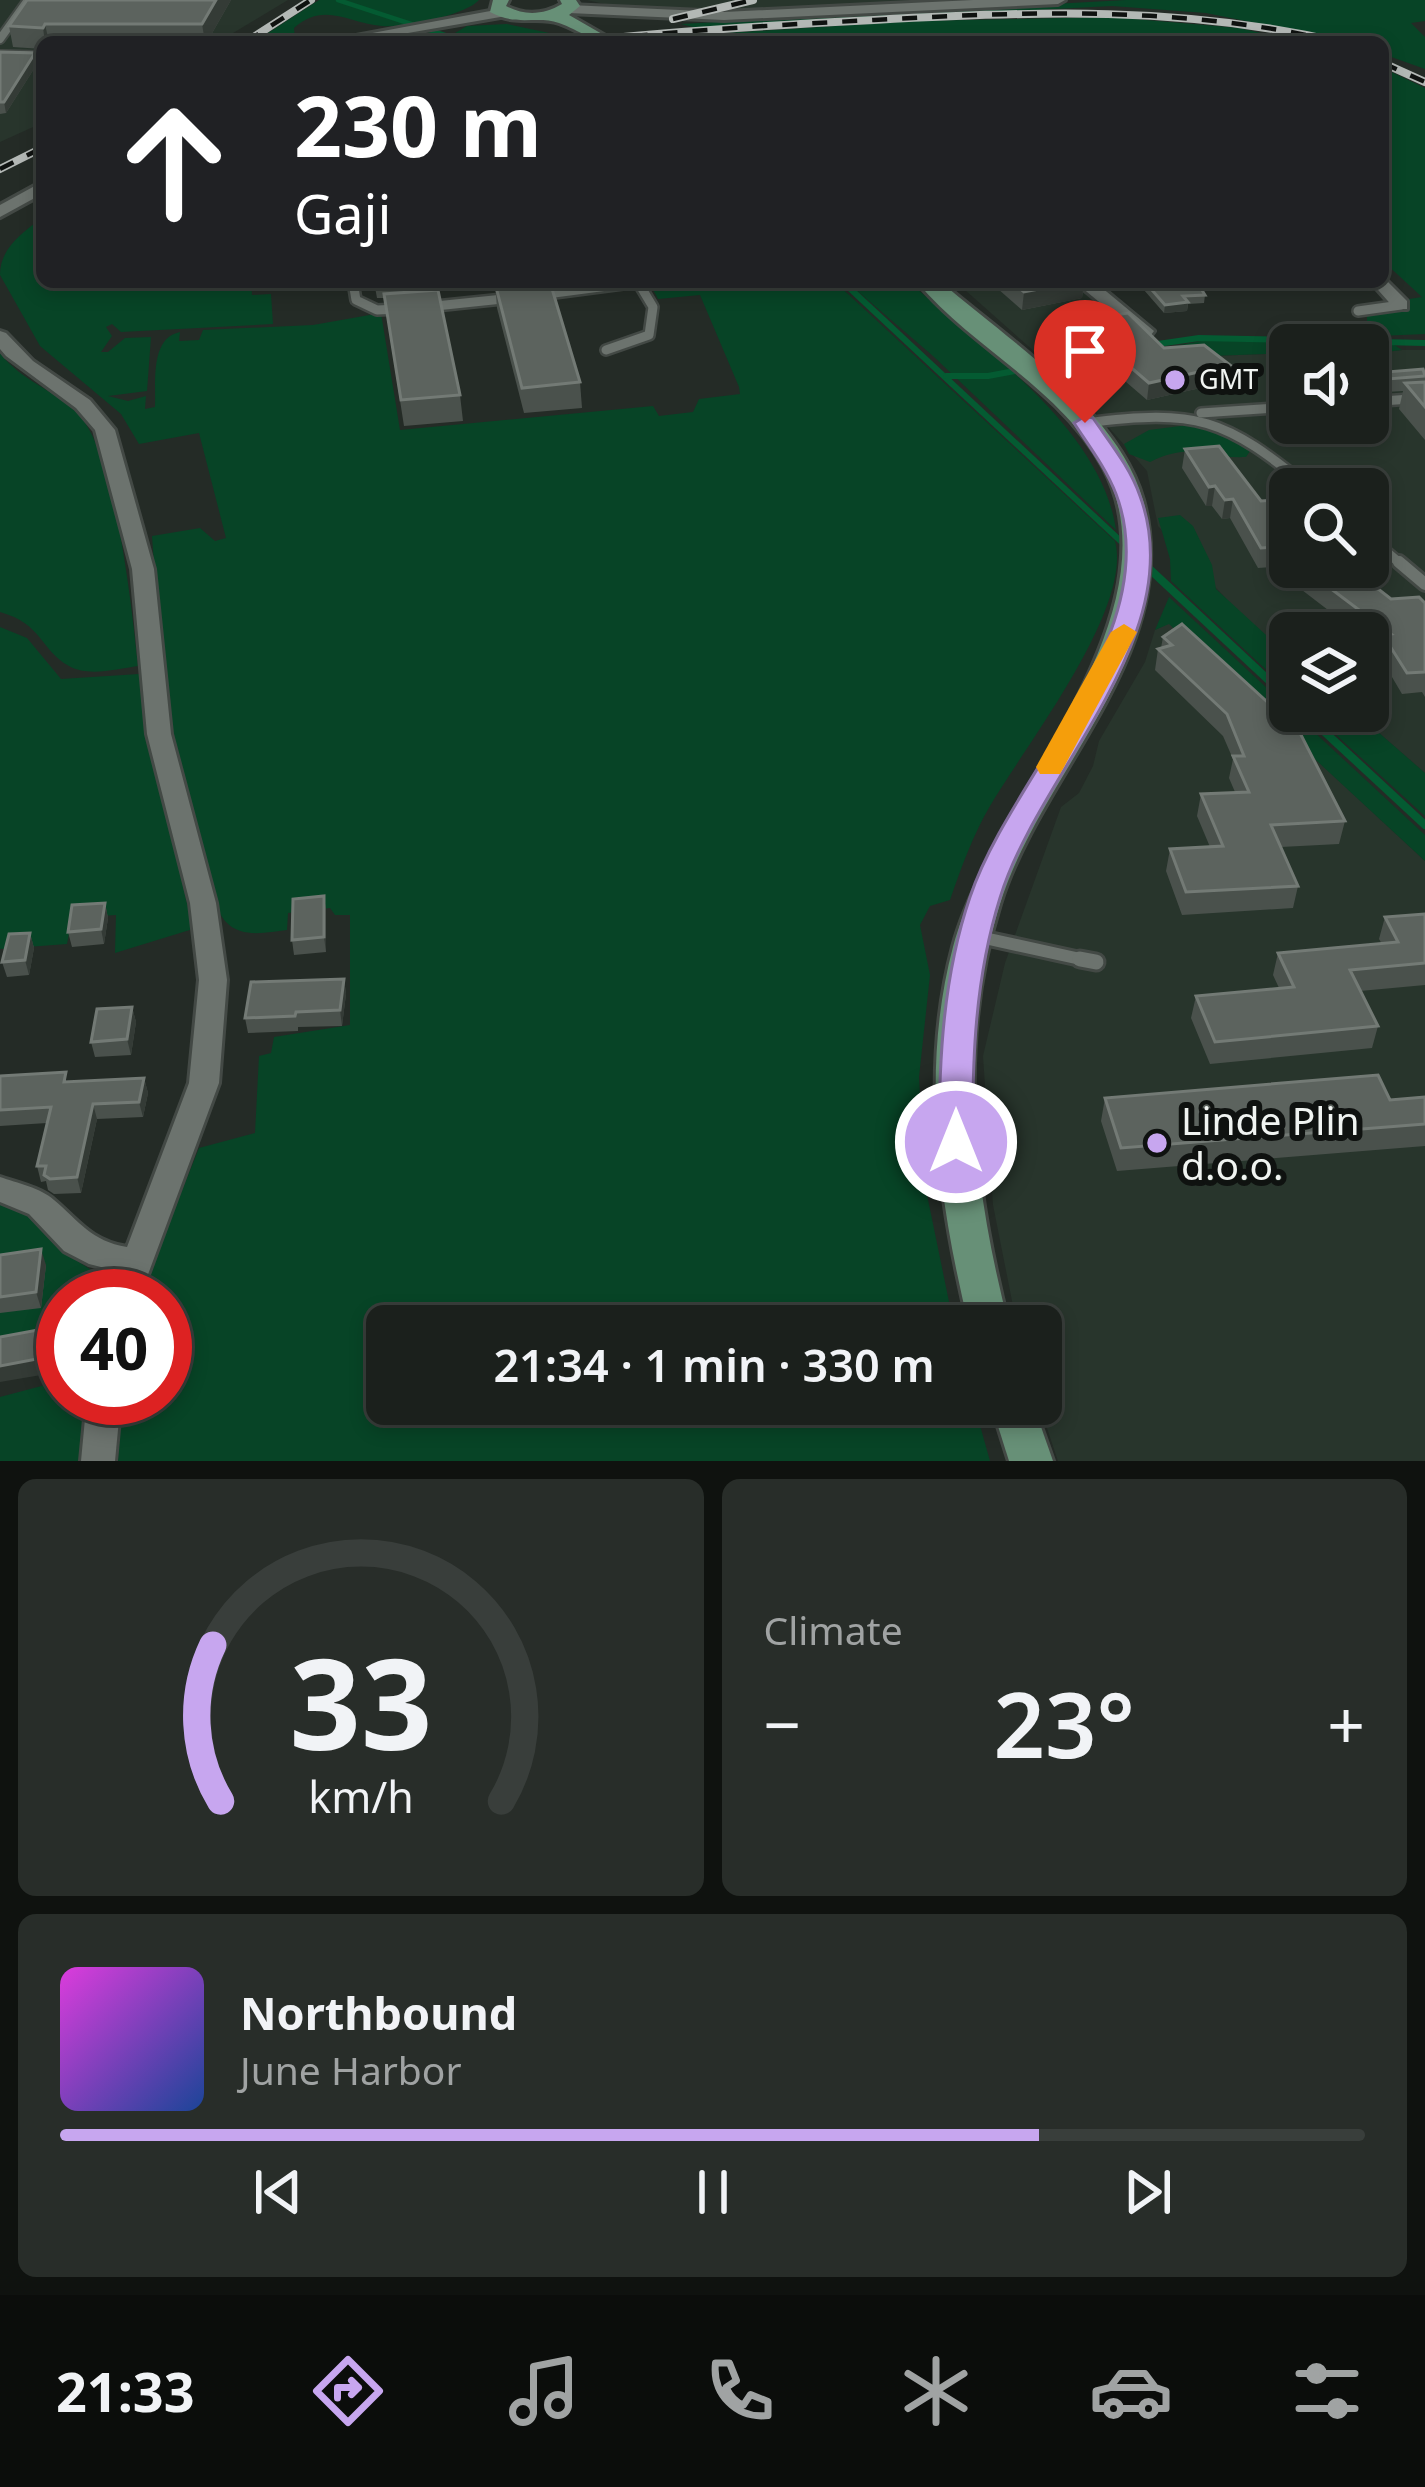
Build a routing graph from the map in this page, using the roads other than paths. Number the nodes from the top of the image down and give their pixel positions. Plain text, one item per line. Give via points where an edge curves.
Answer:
1 (28, 0) edge
2 (1058, 0) edge
3 (501, 6) edge
4 (564, 8) edge
5 (383, 36) edge
6 (599, 36) edge
7 (0, 39) edge
8 (0, 55) edge
9 (36, 56) edge
10 (36, 191) edge
11 (0, 212) edge
12 (353, 288) edge
13 (574, 288) edge
14 (643, 288) edge
15 (935, 288) edge
16 (1091, 288) edge
17 (1386, 288) edge
18 (1401, 304) joint
19 (1358, 311) dead end
20 (1145, 331) edge
21 (0, 337) edge
22 (606, 350) dead end
23 (1425, 398) edge
24 (1389, 401) edge
25 (1269, 408) edge
26 (1187, 413) junction
27 (1085, 423) junction
28 (1284, 468) edge
29 (1389, 554) edge
30 (1425, 584) edge
31 (973, 935) junction
32 (1096, 962) dead end
33 (0, 1189) edge
34 (137, 1262) junction
35 (134, 1269) edge
36 (983, 1305) edge
37 (101, 1425) edge
38 (1019, 1425) edge
39 (98, 1461) edge
40 (1031, 1461) edge

1 - 7 lane
2 - 4 street via 724,16
3 - 4 street via 521,18
3 - 5 street
4 - 6 street
8 - 9 lane
10 - 11 street
12 - 13 lane via 364,307 387,310
14 - 22 lane via 657,314 649,335
15 - 27 street
16 - 20 street
17 - 18 street
18 - 19 lane
21 - 34 street via 19,364 94,412 105,430 143,568 159,734 203,903 213,980 204,1083
23 - 24 lane
25 - 26 lane
26 - 27 lane
26 - 28 lane via 1232,427
27 - 31 street via 1122,481 1137,536 1136,587 1117,650 1009,842
29 - 30 lane
31 - 32 lane
31 - 36 street via 956,1142
33 - 34 street via 40,1205 87,1249
34 - 35 street
37 - 39 street
38 - 40 street

